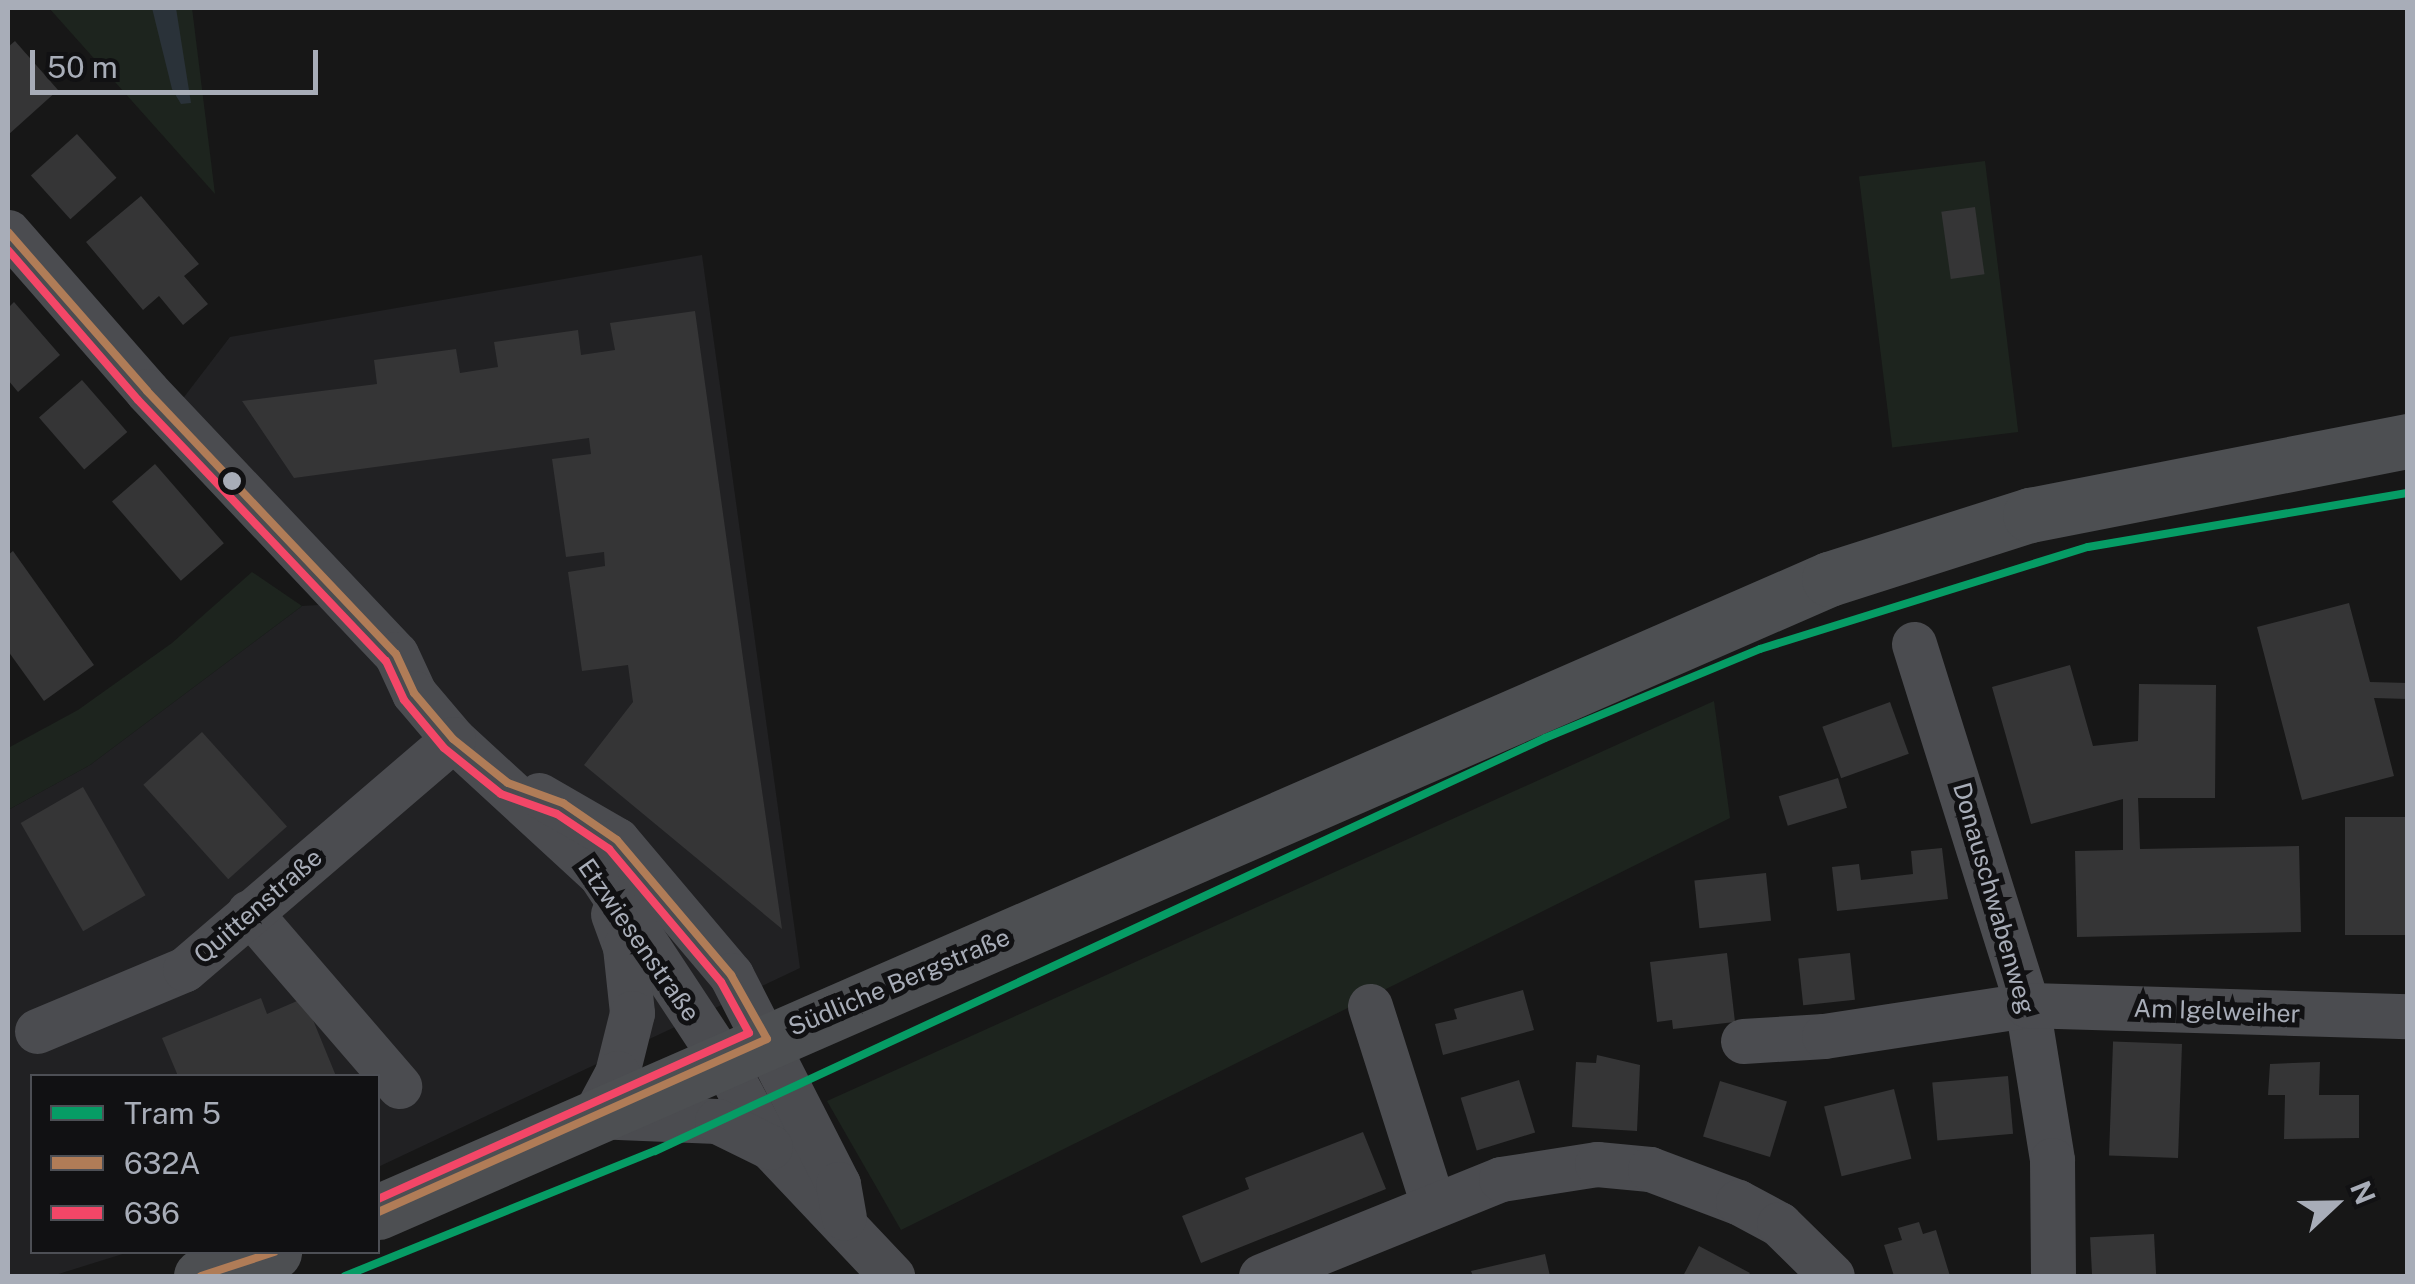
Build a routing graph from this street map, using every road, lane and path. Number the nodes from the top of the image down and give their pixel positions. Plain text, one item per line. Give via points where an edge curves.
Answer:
1 (11, 243) edge
2 (2408, 441) edge
3 (1914, 644) dead end
4 (453, 739) junction
5 (508, 783) junction
6 (600, 874) junction
7 (249, 912) junction
8 (2027, 1005) junction
9 (1370, 1006) dead end
10 (2408, 1016) edge
11 (37, 1031) dead end
12 (1743, 1042) dead end
13 (744, 1049) junction
14 (399, 1086) dead end
15 (594, 1116) junction
16 (770, 1147) junction
17 (1432, 1204) junction
18 (380, 1211) edge
19 (844, 1219) junction
20 (268, 1254) edge
21 (200, 1276) edge
22 (892, 1276) edge
23 (1262, 1276) edge
24 (1832, 1276) edge
25 (2053, 1276) edge

1 - 4 street, Etzwiesenstraße via 396,654 414,693
2 - 13 main road, Südliche Bergstraße via 2030,515 1829,579
3 - 8 street, Donauschwabenweg
4 - 5 street, Etzwiesenstraße
4 - 7 street, Quittenstraße
5 - 6 street, Etzwiesenstraße
5 - 13 street, Etzwiesenstraße via 564,804 617,840 731,975
6 - 13 street, Etzwiesenstraße
6 - 15 street via 625,947 632,1013 616,1073
7 - 11 street, Quittenstraße via 185,969
7 - 14 street
8 - 10 street, Am Igelweiher
8 - 12 street, Am Igelweiher
8 - 25 street, Donauschwabenweg via 2052,1160
9 - 17 street
13 - 15 main road, Südliche Bergstraße
13 - 16 street
13 - 19 street via 838,1184
15 - 16 street via 717,1121
15 - 18 main road, Südliche Bergstraße
16 - 19 street
17 - 23 street
17 - 24 street via 1550,1166 1650,1169 1779,1224
19 - 22 street
20 - 21 main road

